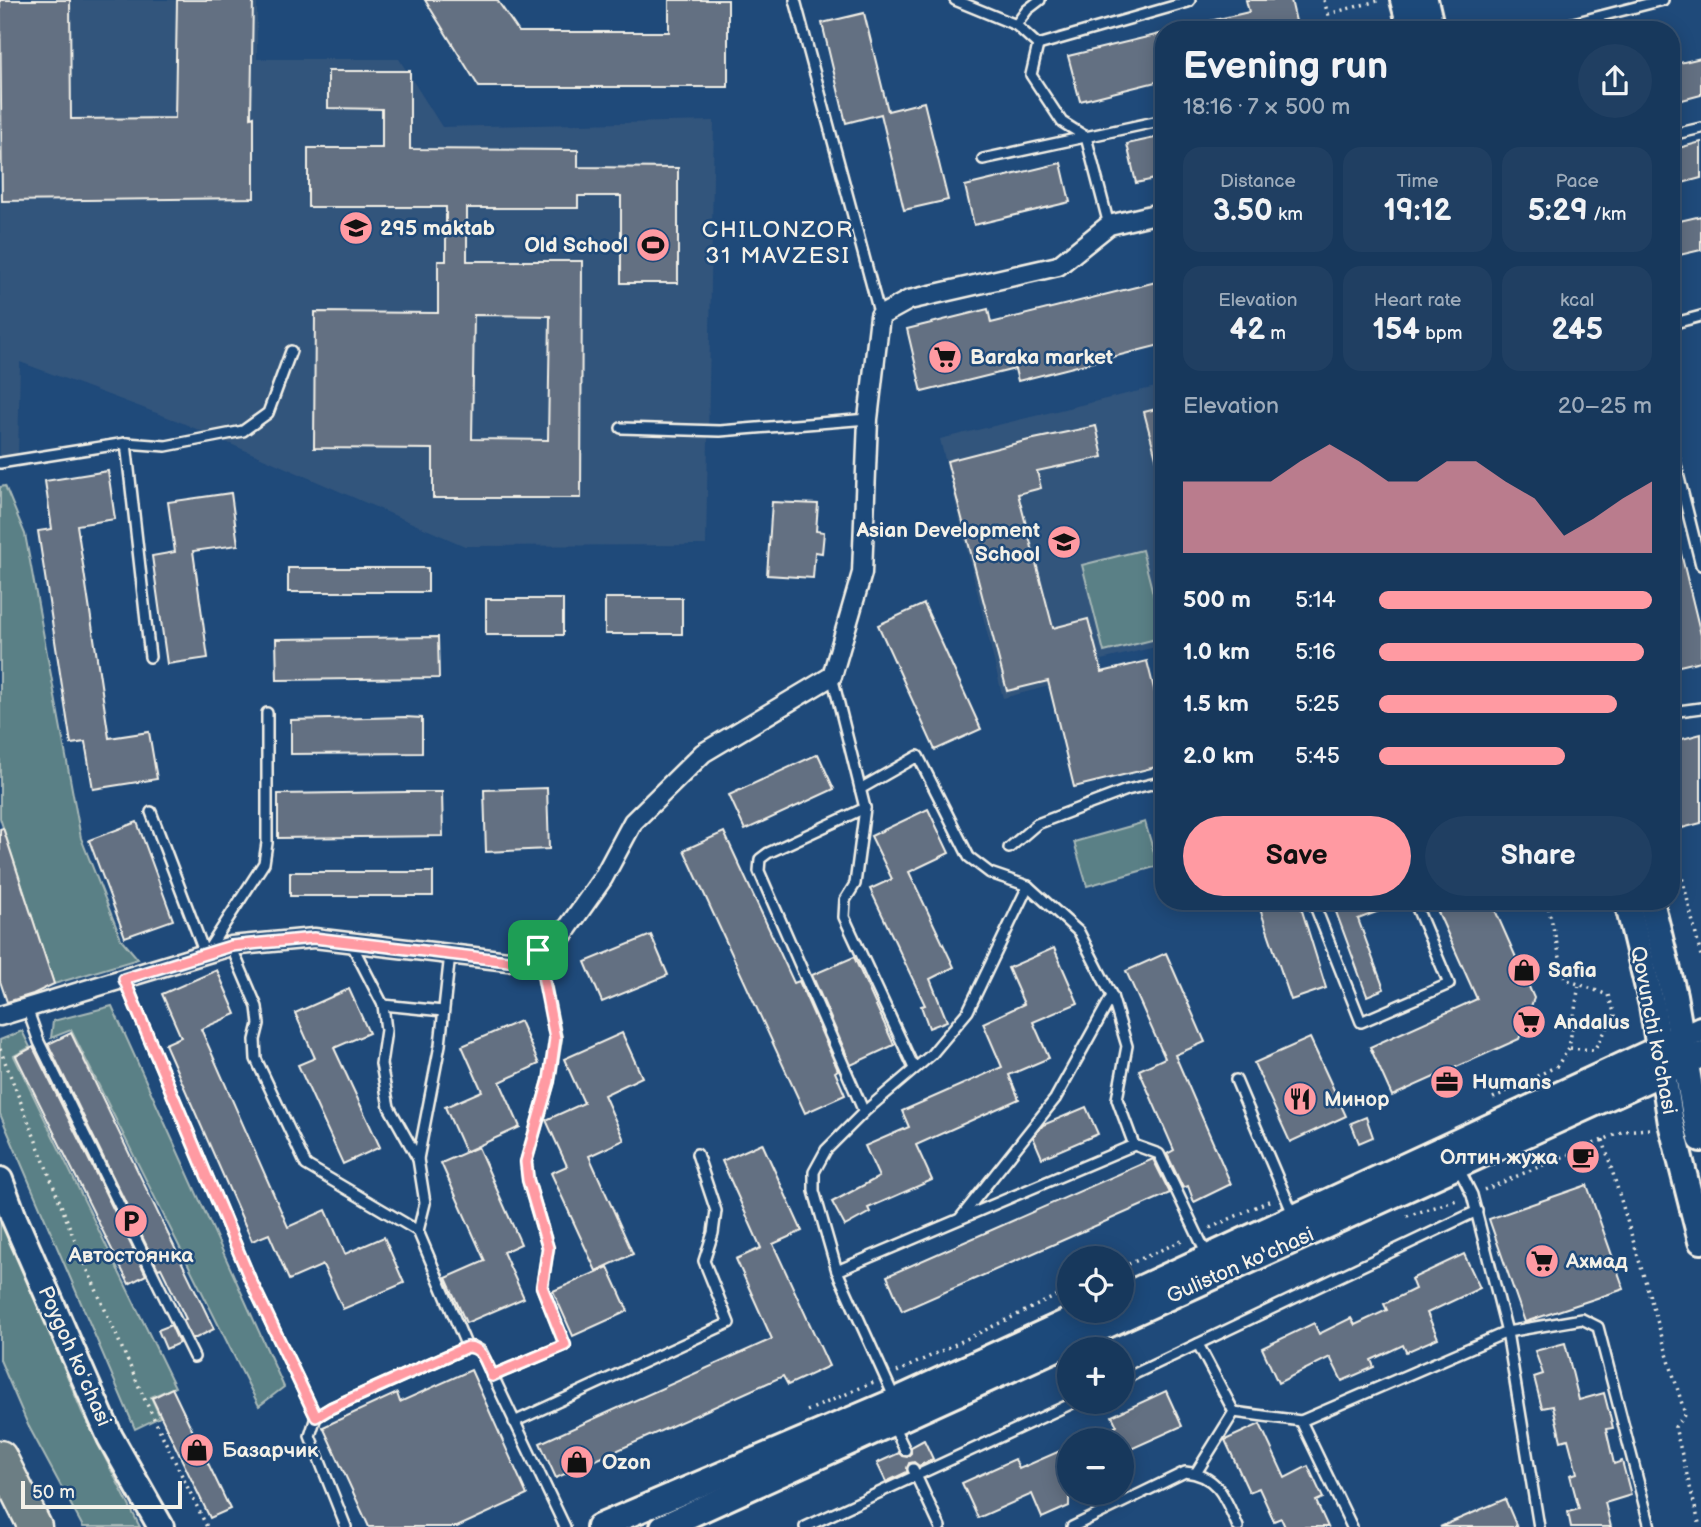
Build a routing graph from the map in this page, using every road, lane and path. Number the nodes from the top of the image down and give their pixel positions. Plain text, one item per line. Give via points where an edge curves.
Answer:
1 (795, 0) edge
2 (955, 0) edge
3 (1040, 0) edge
4 (1190, 0) edge
5 (1324, 0) edge
6 (1381, 0) edge
7 (1403, 0) edge
8 (1425, 0) edge
9 (1663, 0) edge
10 (1328, 15) junction
11 (1330, 21) edge
12 (1409, 21) edge
13 (1430, 21) edge
14 (1581, 21) edge
15 (1016, 25) junction
16 (1038, 45) junction
17 (1155, 122) edge
18 (1701, 128) edge
19 (1680, 133) edge
20 (1086, 137) junction
21 (983, 159) dead end
22 (1155, 214) edge
23 (1109, 225) junction
24 (880, 316) junction
25 (1701, 316) edge
26 (1680, 322) edge
27 (291, 351) dead end
28 (868, 419) junction
29 (621, 428) dead end
30 (126, 443) junction
31 (0, 463) edge
32 (1680, 476) edge
33 (1696, 528) edge
34 (1701, 565) edge
35 (150, 657) dead end
36 (832, 676) junction
37 (1701, 708) edge
38 (1680, 711) edge
39 (267, 713) dead end
40 (1155, 783) edge
41 (860, 789) junction
42 (864, 808) junction
43 (151, 813) dead end
44 (1009, 848) dead end
45 (1680, 868) edge
46 (1028, 887) junction
47 (1317, 910) edge
48 (1418, 910) edge
49 (1549, 910) edge
50 (1629, 910) edge
51 (1653, 910) edge
52 (351, 943) junction
53 (231, 946) junction
54 (538, 950) junction
55 (205, 954) junction
56 (450, 954) junction
57 (1701, 956) edge
58 (124, 979) junction
59 (1578, 984) junction
60 (1112, 996) junction
61 (383, 1005) junction
62 (27, 1008) junction
63 (443, 1011) junction
64 (0, 1016) edge
65 (1569, 1048) junction
66 (0, 1049) edge
67 (1682, 1051) edge
68 (914, 1068) junction
69 (1236, 1080) dead end
70 (1483, 1103) dead end
71 (864, 1112) junction
72 (1655, 1128) dead end
73 (1701, 1139) edge
74 (1603, 1140) junction
75 (1134, 1145) junction
76 (697, 1154) dead end
77 (1453, 1156) junction
78 (418, 1159) junction
79 (0, 1180) edge
80 (1283, 1195) junction
81 (1472, 1195) junction
82 (1477, 1211) junction
83 (961, 1217) junction
84 (1295, 1218) junction
85 (1399, 1219) dead end
86 (418, 1231) junction
87 (1197, 1234) junction
88 (1701, 1241) edge
89 (1208, 1257) junction
90 (1134, 1262) edge
91 (837, 1271) junction
92 (1134, 1291) edge
93 (1057, 1296) edge
94 (1067, 1323) edge
95 (1507, 1332) junction
96 (1198, 1344) junction
97 (467, 1347) junction
98 (194, 1357) dead end
99 (1134, 1374) edge
100 (492, 1376) junction
101 (886, 1377) junction
102 (1057, 1409) edge
103 (890, 1410) junction
104 (805, 1412) dead end
105 (1234, 1412) junction
106 (316, 1417) junction
107 (1301, 1421) junction
108 (514, 1422) junction
109 (905, 1450) dead end
110 (0, 1457) edge
111 (915, 1472) junction
112 (1196, 1473) junction
113 (34, 1527) edge
114 (160, 1527) edge
115 (206, 1527) edge
116 (346, 1527) edge
117 (565, 1527) edge
118 (599, 1527) edge
119 (663, 1527) edge
120 (805, 1527) edge
121 (940, 1527) edge
122 (1072, 1527) edge
123 (1238, 1527) edge
124 (1352, 1527) edge
125 (1539, 1527) edge
126 (1650, 1527) edge
127 (1700, 1527) edge

1 - 24 lane
2 - 15 lane
3 - 15 lane
4 - 16 lane
5 - 10 path
6 - 10 path
7 - 12 main road
8 - 13 main road
9 - 14 lane
10 - 11 path
15 - 16 lane
16 - 20 lane via 1031,75 1062,122
17 - 20 lane
18 - 19 lane
20 - 21 lane
20 - 23 lane
22 - 23 street
23 - 24 street via 1058,266 909,300
24 - 28 street
25 - 26 lane
27 - 30 lane via 268,413 243,431 166,446
28 - 29 lane via 720,431
28 - 36 street via 862,573
30 - 31 lane
30 - 35 lane
32 - 33 lane
33 - 34 lane
36 - 41 lane
36 - 54 street via 703,753 633,822 603,878 557,943
37 - 38 lane
39 - 55 lane via 264,863
40 - 44 lane via 1037,824
41 - 42 lane
41 - 46 lane via 918,756 969,857 990,873
42 - 68 lane via 855,884 845,900 844,917
42 - 71 lane via 768,853 760,859 759,871
43 - 55 lane
45 - 57 path
46 - 60 lane via 1079,932
46 - 68 lane via 968,1011
47 - 48 lane via 1361,1022 1449,984
49 - 59 path via 1565,979
50 - 67 main road, Qovunchi ko'chasi via 1647,979
51 - 67 main road, Qovunchi ko'chasi
52 - 53 street via 314,938
52 - 56 street
52 - 61 lane
53 - 55 street
53 - 86 lane via 257,1007 256,1059 306,1165
54 - 56 street via 508,961
54 - 100 lane via 555,1038 549,1081 526,1162 548,1248 542,1287 565,1345
55 - 58 street
56 - 63 lane
58 - 62 street
58 - 106 lane via 250,1279
59 - 65 path
59 - 65 path via 1608,995 1615,1015 1594,1050
60 - 75 lane via 1127,1046 1116,1099
60 - 83 lane via 1055,1098
61 - 63 lane
61 - 78 lane via 386,1030 381,1064 389,1107
62 - 64 street
62 - 98 lane via 39,1042
63 - 78 lane
65 - 70 path via 1557,1066
66 - 115 path via 77,1246
67 - 73 main road, Qovunchi ko'chasi
67 - 77 main road, Guliston ko'chasi
67 - 88 main road, Qovunchi ko'chasi via 1671,1124
68 - 71 lane
69 - 80 lane
71 - 91 lane via 826,1150 814,1172 814,1191
72 - 74 path via 1625,1131
74 - 81 path
74 - 127 path via 1685,1415 1675,1427
75 - 83 lane
75 - 87 lane via 1159,1154
76 - 108 lane via 716,1211 704,1261 729,1323
77 - 81 lane
77 - 84 main road, Guliston ko'chasi
77 - 103 main road, Guliston ko'chasi
78 - 86 lane via 425,1203
79 - 114 main road, Poygoh koʻchasi via 110,1437
80 - 84 lane
80 - 87 path
81 - 82 lane
81 - 85 path
82 - 95 lane
82 - 96 lane
83 - 91 lane
84 - 89 main road, Guliston ko'chasi
86 - 97 lane
87 - 89 lane
87 - 90 path
89 - 92 main road, Guliston ko'chasi
91 - 101 lane
93 - 101 path
94 - 103 main road, Guliston ko'chasi
95 - 107 lane
95 - 125 lane
95 - 126 lane via 1582,1319 1598,1327
96 - 99 lane
96 - 105 lane
97 - 100 lane via 481,1352
97 - 106 lane
100 - 108 lane
101 - 103 lane
101 - 104 path
102 - 111 lane
103 - 109 lane
103 - 118 main road, Guliston ko'chasi
103 - 119 main road, Guliston ko'chasi
105 - 107 lane
105 - 112 lane
106 - 116 lane via 310,1436
107 - 124 lane
108 - 117 lane
110 - 113 highway
111 - 120 lane
111 - 121 lane
112 - 122 lane via 1185,1472
112 - 123 lane via 1220,1487

